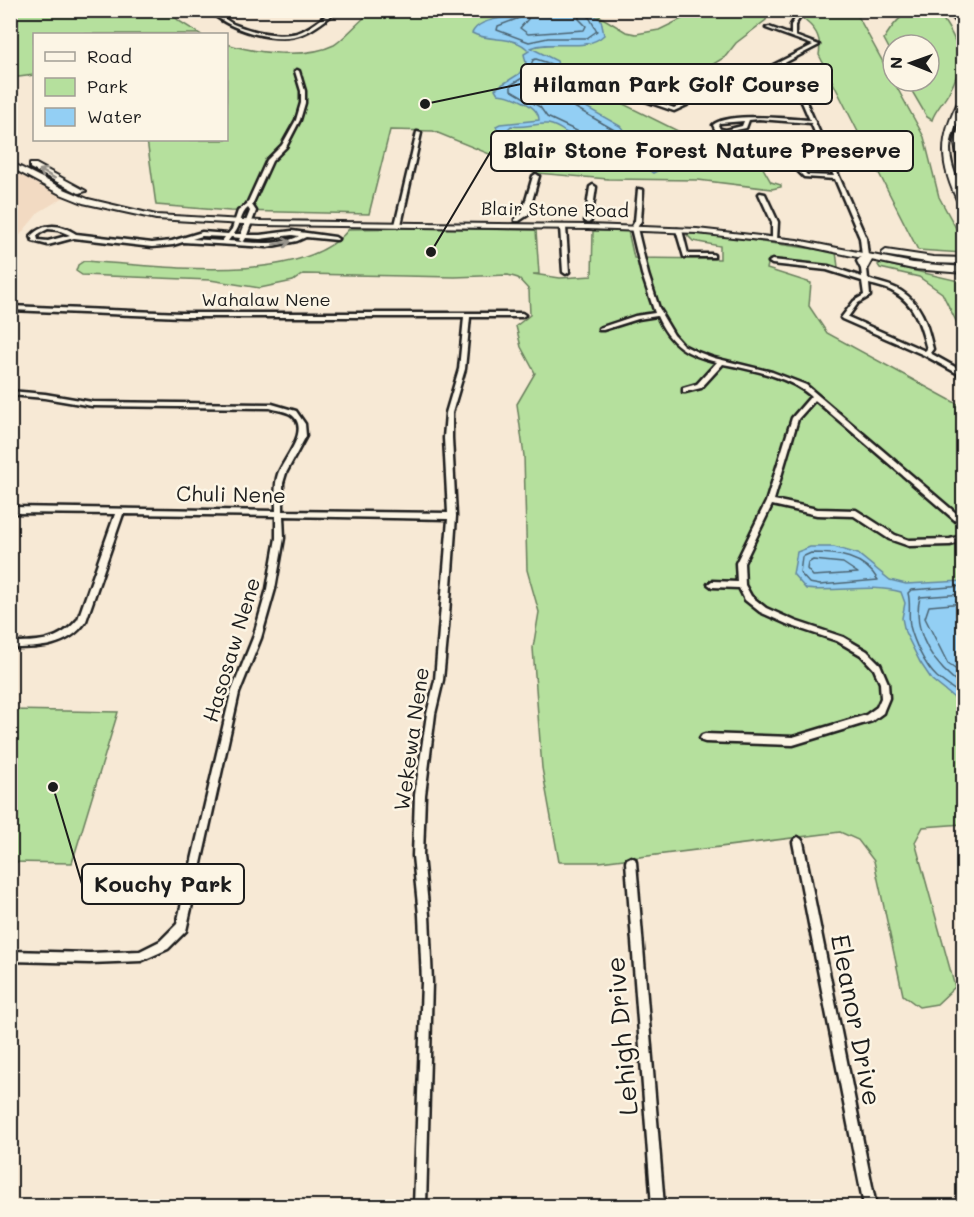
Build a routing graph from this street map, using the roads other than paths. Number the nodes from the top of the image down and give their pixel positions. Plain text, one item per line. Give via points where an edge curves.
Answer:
1 (211, 10) edge
2 (336, 10) edge
3 (796, 10) edge
4 (950, 10) edge
5 (960, 10) edge
6 (963, 15) edge
7 (768, 28) dead end
8 (963, 30) edge
9 (793, 36) junction
10 (768, 70) junction
11 (297, 71) dead end
12 (681, 94) junction
13 (963, 97) edge
14 (747, 120) junction
15 (812, 122) junction
16 (963, 123) edge
17 (418, 133) dead end
18 (10, 156) edge
19 (829, 159) junction
20 (10, 164) edge
21 (536, 176) dead end
22 (963, 176) edge
23 (837, 178) junction
24 (70, 186) junction
25 (594, 187) dead end
26 (640, 190) dead end
27 (61, 191) junction
28 (762, 194) dead end
29 (249, 205) junction
30 (963, 206) edge
31 (527, 218) junction
32 (238, 219) junction
33 (249, 220) junction
34 (588, 221) junction
35 (398, 222) junction
36 (636, 224) junction
37 (563, 227) junction
38 (680, 230) junction
39 (305, 235) junction
40 (74, 236) junction
41 (229, 236) junction
42 (776, 236) junction
43 (335, 239) dead end
44 (182, 240) junction
45 (242, 240) junction
46 (224, 242) junction
47 (865, 252) junction
48 (712, 256) dead end
49 (772, 262) dead end
50 (962, 268) edge
51 (566, 272) dead end
52 (867, 280) junction
53 (10, 308) edge
54 (660, 314) junction
55 (467, 315) junction
56 (522, 315) dead end
57 (601, 329) dead end
58 (926, 354) junction
59 (722, 361) junction
60 (963, 375) edge
61 (685, 390) dead end
62 (10, 393) edge
63 (815, 396) junction
64 (770, 502) junction
65 (10, 510) edge
66 (120, 512) junction
67 (280, 514) junction
68 (452, 516) junction
69 (963, 525) edge
70 (963, 536) edge
71 (712, 584) dead end
72 (741, 585) junction
73 (10, 645) edge
74 (705, 738) dead end
75 (798, 842) dead end
76 (631, 862) dead end
77 (10, 956) edge
78 (420, 1206) edge
79 (658, 1206) edge
80 (870, 1206) edge

1 - 2 street via 224,22 240,28 297,35
3 - 9 street via 799,16 793,25
4 - 8 main road
5 - 6 main road
7 - 9 street
9 - 10 street via 817,45
10 - 12 street via 735,86
10 - 15 street via 795,84
11 - 29 street via 303,91 298,120 284,146 264,170
12 - 12 street via 672,87 638,91 647,100 674,110 685,105
13 - 30 main road via 951,120 945,145 948,170
14 - 14 street via 719,122 715,125 726,131 744,127
14 - 15 street
15 - 19 street
16 - 22 main road via 959,153
17 - 35 street
24 -> 18 main road, Blair Stone Road
19 - 23 street
19 - 23 street via 790,160 806,176
20 - 27 main road, Blair Stone Road
21 - 31 street
23 - 47 street via 863,238
24 - 27 main road
24 - 32 main road, Blair Stone Road via 125,204
25 - 34 street
26 - 36 street
27 - 32 main road, Blair Stone Road via 106,207 156,218
28 - 42 street via 775,222
29 - 32 street
29 - 33 street
31 - 34 main road, Blair Stone Road
31 - 35 main road, Blair Stone Road
32 - 33 main road, Blair Stone Road
32 - 41 street
33 - 35 main road, Blair Stone Road
33 - 45 street
34 - 36 main road, Blair Stone Road
35 - 37 main road, Blair Stone Road
36 - 37 main road, Blair Stone Road
36 - 38 main road, Blair Stone Road
36 - 42 main road, Blair Stone Road via 707,225
36 - 54 street via 646,281
37 - 51 street
38 - 42 main road, Blair Stone Road
38 - 48 street via 686,256
39 - 43 street
39 - 45 street via 279,233
45 -> 39 street via 279,244
40 - 40 street via 48,243 36,241 33,236 40,229 54,227
40 - 44 street via 140,245
41 - 44 street via 202,234
41 - 45 street
41 - 46 street
42 - 47 main road, Blair Stone Road
44 - 46 street
45 - 46 street
47 - 50 main road, Blair Stone Road via 913,266
47 - 52 street via 869,260 864,269
49 - 52 street via 810,264
52 - 58 street via 897,291 912,302 930,343
52 - 58 street via 867,296 856,302 844,318
53 - 55 street, Wahalaw Nene via 182,315
54 - 57 street
54 - 59 street via 679,345 694,354
55 - 56 street, Wahalaw Nene
55 - 68 street, Wekewa Nene via 462,369 447,430
58 - 60 street
59 - 61 street via 699,386
59 - 63 street via 785,378
62 - 67 street, Hasosaw Nene via 92,404 270,406 294,413 303,428 300,443 279,483
63 - 64 street via 795,418
63 - 69 street
64 - 70 street via 817,512 856,513 892,537 909,543 950,542
64 - 72 street via 743,555
65 - 66 street, Chuli Nene
66 - 67 street, Chuli Nene
66 - 73 street via 76,629 51,643
67 - 68 street, Chuli Nene
67 - 77 street, Hasosaw Nene via 276,564 264,617 235,693 182,927 164,945 141,956
68 - 78 street, Wekewa Nene via 439,681 420,795 418,856 427,982
71 - 72 street
72 - 74 street via 748,598 763,610 840,639 864,653 880,675 885,699 880,710 869,718 793,741
75 - 80 street, Eleanor Drive
76 - 79 street, Lehigh Drive

